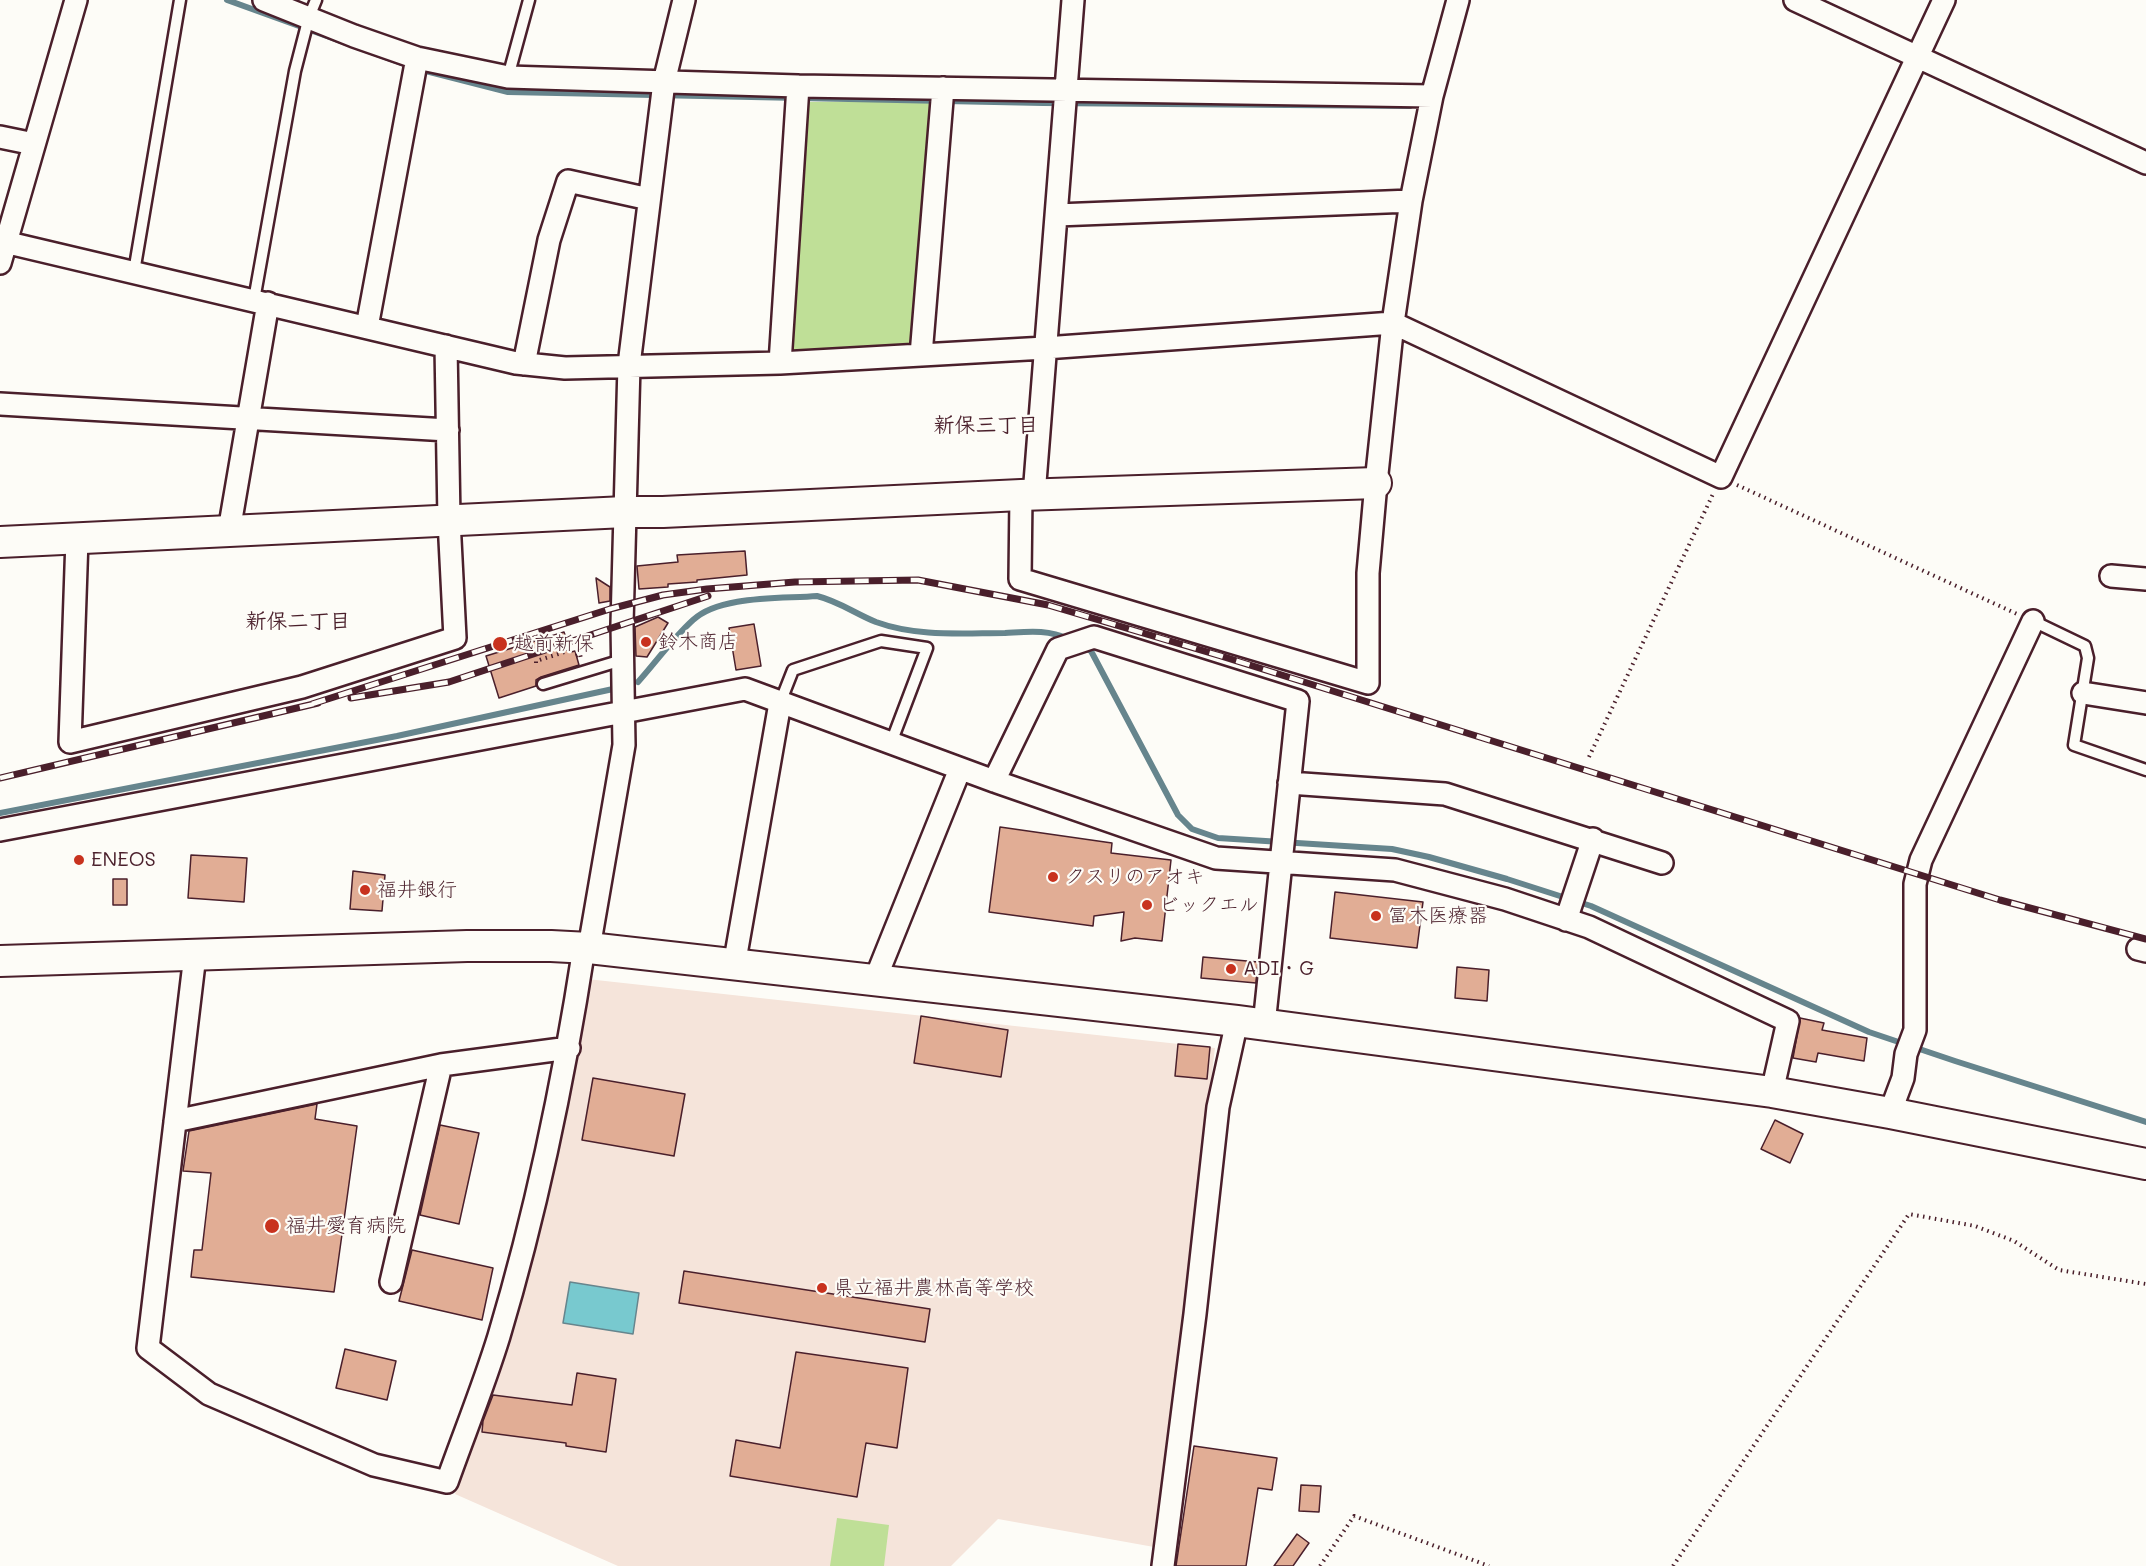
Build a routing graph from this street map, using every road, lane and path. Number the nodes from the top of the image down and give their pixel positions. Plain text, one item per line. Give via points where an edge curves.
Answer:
1 (76, 0) edge
2 (180, 0) edge
3 (264, 0) edge
4 (529, 0) edge
5 (684, 0) edge
6 (1073, 0) edge
7 (1458, 0) edge
8 (1795, 0) edge
9 (1944, 0) edge
10 (313, 9) edge
11 (1918, 57) junction
12 (417, 58) junction
13 (508, 77) junction
14 (664, 82) junction
15 (798, 86) junction
16 (943, 88) junction
17 (1068, 90) junction
18 (1432, 96) junction
19 (0, 137) edge
20 (34, 144) junction
21 (2146, 163) edge
22 (650, 199) junction
23 (1411, 201) junction
24 (1057, 215) junction
25 (3, 241) edge
26 (0, 263) edge
27 (134, 272) junction
28 (261, 302) junction
29 (1393, 323) junction
30 (367, 327) junction
31 (446, 346) junction
32 (1046, 348) junction
33 (921, 355) junction
34 (780, 363) junction
35 (524, 364) junction
36 (629, 365) junction
37 (0, 404) edge
38 (249, 419) junction
39 (448, 430) junction
40 (1721, 477) junction
41 (1376, 483) junction
42 (1027, 495) junction
43 (625, 512) junction
44 (449, 520) junction
45 (229, 531) junction
46 (78, 539) junction
47 (0, 542) edge
48 (2111, 576) dead end
49 (2146, 579) edge
50 (2033, 621) junction
51 (565, 642) dead end
52 (622, 660) junction
53 (536, 663) dead end
54 (543, 684) dead end
55 (2083, 693) junction
56 (780, 703) junction
57 (2146, 703) edge
58 (624, 712) junction
59 (891, 743) junction
60 (1589, 757) dead end
61 (960, 769) junction
62 (2146, 770) edge
63 (994, 781) junction
64 (1289, 783) junction
65 (0, 830) edge
66 (1593, 840) junction
67 (1281, 862) junction
68 (1662, 862) dead end
69 (1566, 920) junction
70 (587, 948) junction
71 (195, 955) junction
72 (0, 961) edge
73 (734, 966) junction
74 (875, 980) junction
75 (1250, 1023) junction
76 (569, 1048) junction
77 (441, 1065) junction
78 (1772, 1092) junction
79 (1890, 1113) junction
80 (175, 1121) junction
81 (2146, 1164) edge
82 (391, 1282) dead end
83 (2146, 1284) edge
84 (1163, 1566) edge
85 (1320, 1566) edge
86 (1489, 1566) edge
87 (1673, 1566) edge

1 - 20 street
2 - 27 lane
3 - 10 street
4 - 13 lane
5 - 14 street
6 - 17 street
7 - 18 street
8 - 11 street
9 - 11 street
10 - 12 street via 354,36
10 - 28 lane via 295,71
11 - 21 street
11 - 40 street
12 - 13 street
12 - 30 street
13 - 14 street
14 - 15 street
14 - 22 street
15 - 16 street
15 - 34 street
16 - 17 street
16 - 33 street
17 - 18 street
17 - 24 street
18 - 23 street
19 - 20 street
20 - 25 street
22 - 35 street via 568,181 549,240
22 - 36 street
23 - 24 street
23 - 29 street
24 - 32 street
25 - 26 street
25 - 27 street
27 - 28 street
28 - 30 street
28 - 38 street
29 - 32 street
29 - 40 street
29 - 41 street
30 - 31 street
31 - 35 street
31 - 39 street
32 - 33 street
32 - 42 street
33 - 34 street
34 - 36 street
35 - 36 street via 565,368
36 - 43 street
37 - 38 street
38 - 39 street
38 - 45 street
39 - 44 street
40 - 50 path
40 - 60 path
41 - 42 street
41 - 42 street via 1368,573 1368,683 1020,579
42 - 43 street
43 - 44 street
43 - 52 street
44 - 45 street
44 - 46 street via 455,638 302,687 70,742
45 - 46 street
46 - 47 street
48 - 49 street
50 - 55 lane via 2085,646 2088,658
50 - 79 street via 1921,860 1915,884 1915,1030
51 - 53 path via 568,651
52 - 54 lane
52 - 58 street
55 - 57 street
55 - 62 lane via 2074,745
56 - 58 street via 745,689
56 - 59 street
56 - 59 lane via 793,670 881,641 927,648
56 - 73 street
58 - 65 street
58 - 70 street via 624,745
59 - 61 street
61 - 63 street
61 - 74 street
63 - 64 street via 1058,649 1094,637 1298,701
63 - 67 street via 1216,858
64 - 66 street via 1445,794
64 - 67 street
66 - 68 street
66 - 69 street
67 - 69 street via 1395,870 1505,899
67 - 75 street
69 - 78 street via 1589,927 1788,1022
70 - 71 street via 467,946
70 - 73 street
70 - 76 street
71 - 72 street
71 - 80 street
73 - 74 street
74 - 75 street
75 - 78 street
75 - 84 street via 1218,1107
76 - 77 street
76 - 80 street via 499,1337 447,1482 374,1465 208,1394 148,1348
77 - 80 street
77 - 82 street
78 - 79 street
79 - 81 street
83 - 87 path via 2058,1270 2014,1242 1974,1226 1909,1214
85 - 86 path via 1354,1516

